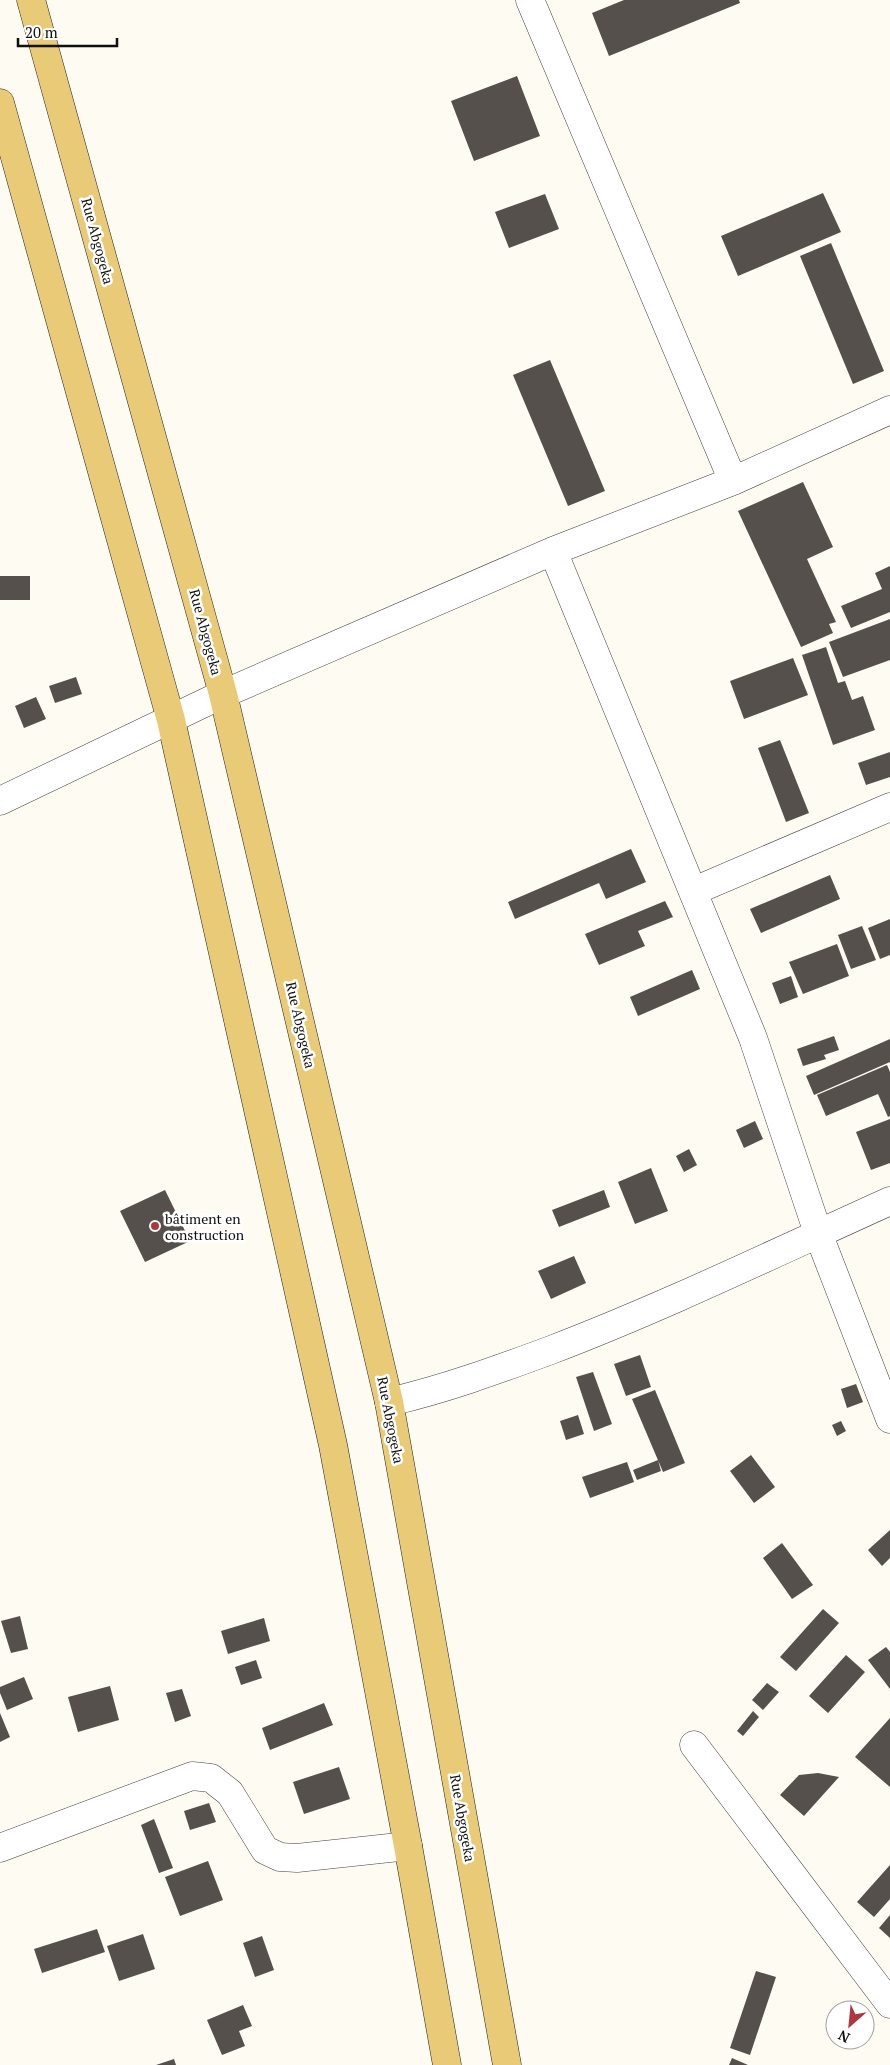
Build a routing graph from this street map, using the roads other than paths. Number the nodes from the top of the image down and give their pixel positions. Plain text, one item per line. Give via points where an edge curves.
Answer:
1 (31, 0) edge
2 (530, 0) edge
3 (0, 103) edge
4 (890, 410) edge
5 (733, 481) junction
6 (553, 551) junction
7 (223, 694) junction
8 (171, 720) junction
9 (0, 801) edge
10 (890, 807) edge
11 (694, 891) junction
12 (890, 1201) edge
13 (818, 1233) junction
14 (389, 1402) junction
15 (890, 1419) edge
16 (694, 1745) dead end
17 (408, 1846) junction
18 (0, 1848) edge
19 (890, 2004) edge
20 (447, 2065) edge
21 (506, 2065) edge

1 - 7 main road, Rue Abgogeka
2 - 5 street
3 - 8 main road
4 - 5 street
5 - 6 street
6 - 7 street
6 - 11 street
7 - 8 street
7 - 14 main road, Rue Abgogeka
8 - 9 street
8 - 17 main road via 333,1445
10 - 11 street
11 - 13 street via 753,1038
12 - 13 street
13 - 14 street via 626,1321 483,1376
13 - 15 street
14 - 21 main road, Rue Abgogeka
16 - 19 street
17 - 18 street via 280,1857 265,1850 230,1793 212,1778 192,1776
17 - 20 main road

